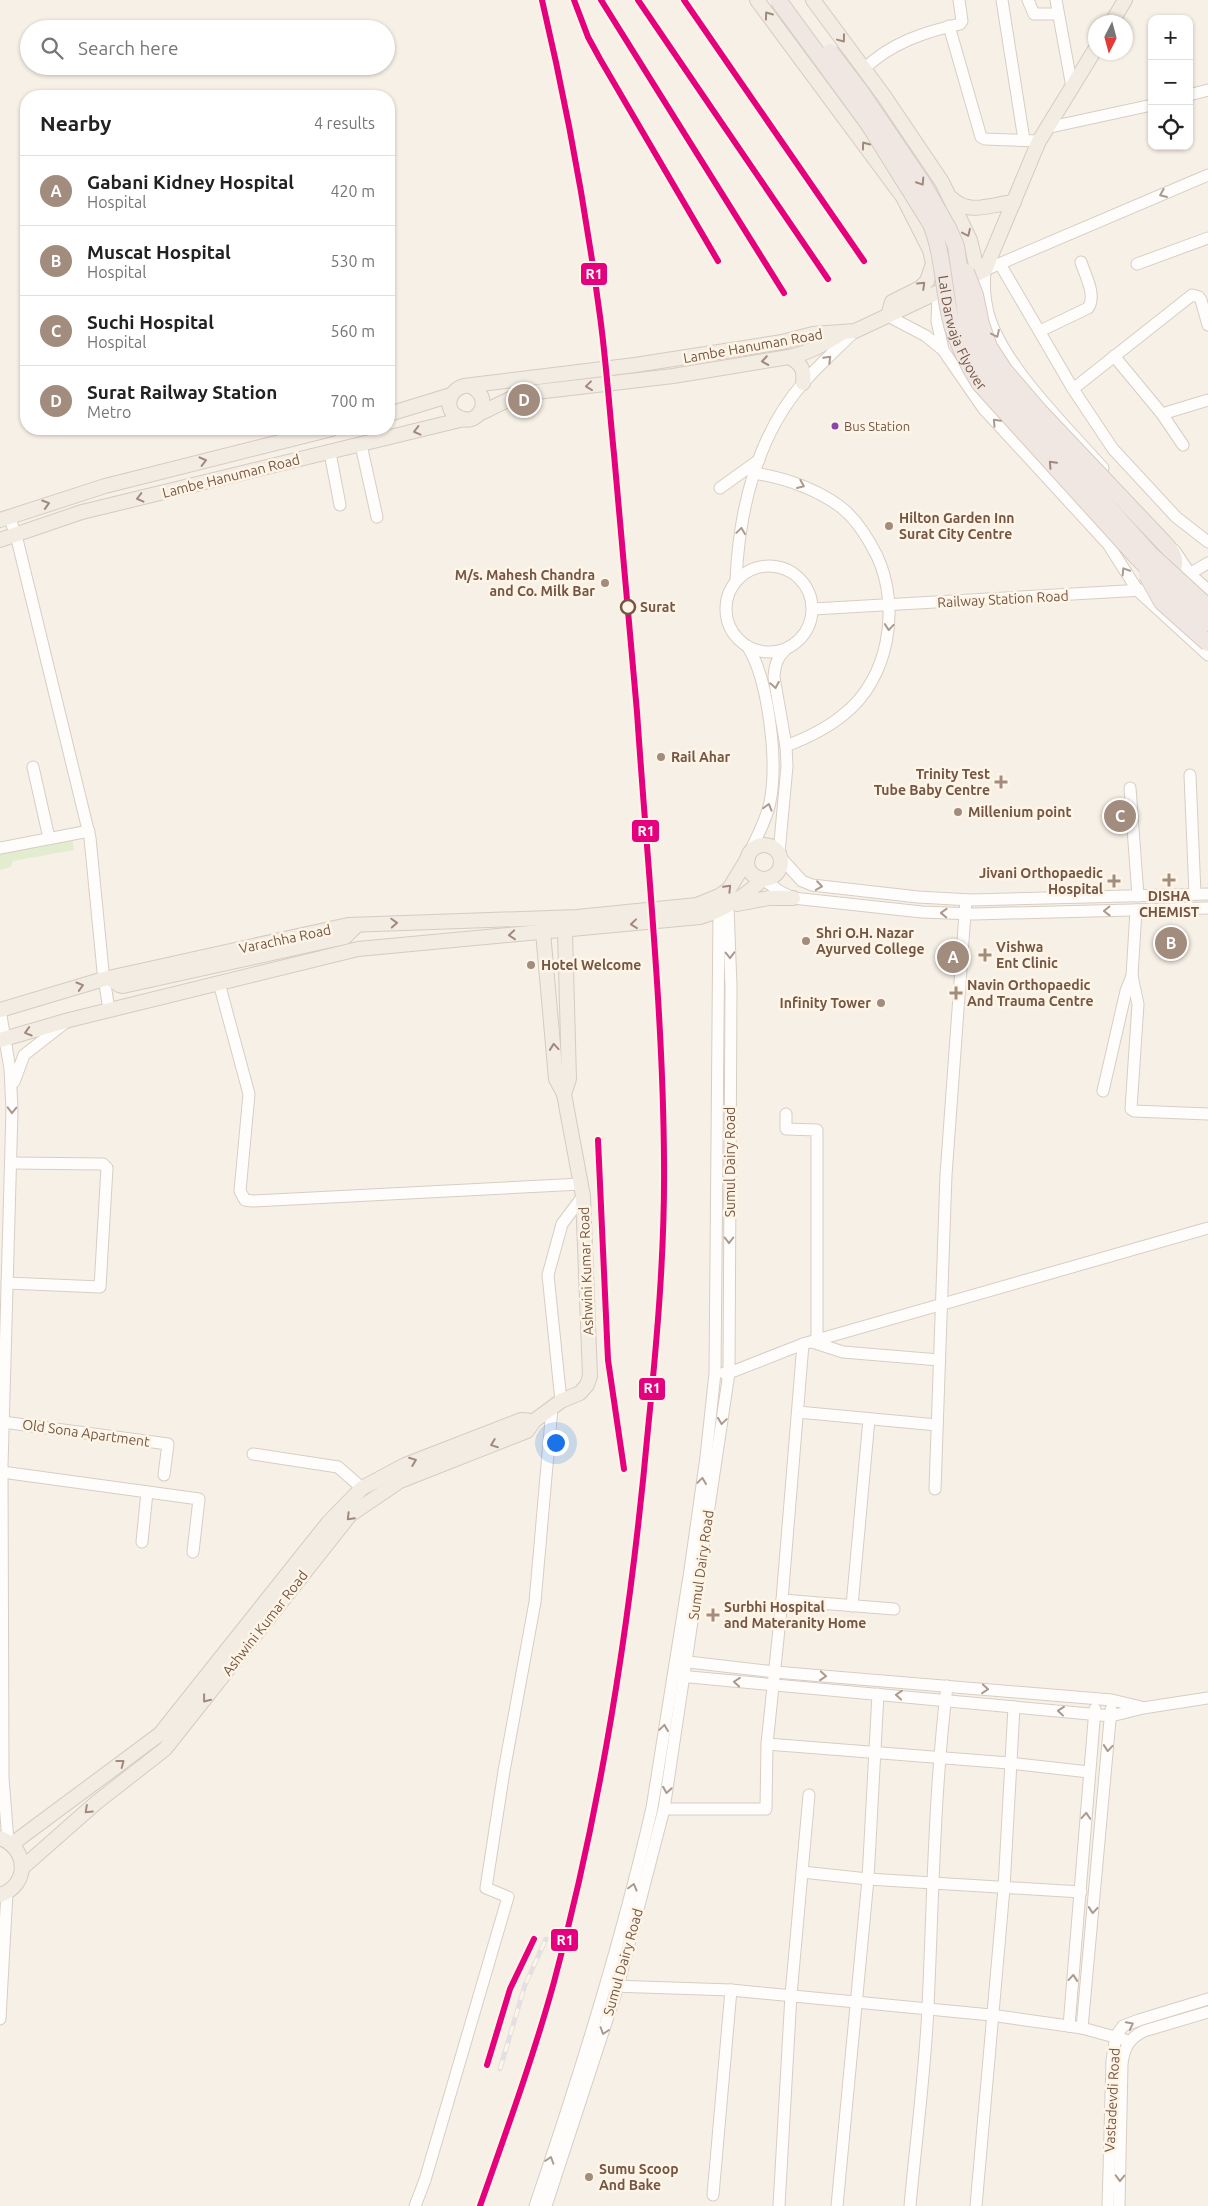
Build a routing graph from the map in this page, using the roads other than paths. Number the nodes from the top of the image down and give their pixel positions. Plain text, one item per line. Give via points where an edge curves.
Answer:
1 (757, 0) edge
2 (778, 0) edge
3 (791, 0) edge
4 (813, 0) edge
5 (959, 0) edge
6 (1002, 0) edge
7 (1028, 0) edge
8 (1056, 0) edge
9 (1126, 0) edge
10 (1058, 14) junction
11 (1116, 15) edge
12 (949, 26) junction
13 (1089, 60) edge
14 (864, 69) junction
15 (1072, 87) junction
16 (1208, 90) edge
17 (1193, 94) edge
18 (1148, 106) edge
19 (1046, 128) junction
20 (1032, 140) junction
21 (1208, 175) edge
22 (948, 196) junction
23 (1014, 202) junction
24 (1208, 238) edge
25 (956, 246) junction
26 (1082, 262) dead end
27 (1000, 264) junction
28 (1137, 264) dead end
29 (981, 271) junction
30 (938, 293) junction
31 (888, 316) junction
32 (1208, 325) edge
33 (1040, 330) junction
34 (849, 332) junction
35 (943, 350) junction
36 (1114, 356) junction
37 (789, 357) junction
38 (804, 383) junction
39 (470, 386) junction
40 (1072, 389) junction
41 (451, 395) junction
42 (1208, 400) edge
43 (395, 412) edge
44 (479, 414) junction
45 (1162, 414) junction
46 (464, 419) junction
47 (308, 435) edge
48 (361, 445) junction
49 (1183, 445) dead end
50 (330, 453) junction
51 (759, 460) junction
52 (754, 473) junction
53 (720, 488) dead end
54 (340, 505) dead end
55 (378, 517) dead end
56 (5, 518) edge
57 (16, 535) junction
58 (0, 540) edge
59 (1208, 542) edge
60 (1136, 556) junction
61 (1208, 563) edge
62 (1191, 575) junction
63 (736, 580) junction
64 (1156, 588) junction
65 (1208, 590) edge
66 (1138, 591) junction
67 (890, 605) junction
68 (1208, 607) edge
69 (813, 609) junction
70 (1208, 623) edge
71 (1208, 643) edge
72 (748, 648) junction
73 (786, 649) junction
74 (1208, 654) edge
75 (786, 746) junction
76 (33, 767) dead end
77 (1190, 774) dead end
78 (1130, 788) dead end
79 (89, 831) junction
80 (49, 838) junction
81 (0, 848) edge
82 (749, 855) junction
83 (780, 856) junction
84 (763, 879) junction
85 (1195, 894) junction
86 (1208, 894) edge
87 (1138, 896) junction
88 (793, 898) junction
89 (966, 900) junction
90 (1208, 908) edge
91 (724, 909) junction
92 (1136, 910) junction
93 (964, 914) junction
94 (565, 931) junction
95 (544, 932) junction
96 (358, 949) junction
97 (1132, 976) junction
98 (106, 979) junction
99 (219, 983) junction
100 (0, 1010) edge
101 (113, 1010) junction
102 (69, 1020) junction
103 (2, 1039) edge
104 (12, 1089) junction
105 (1103, 1091) dead end
106 (564, 1094) junction
107 (786, 1114) dead end
108 (1208, 1114) edge
109 (11, 1163) junction
110 (582, 1190) junction
111 (1208, 1228) edge
112 (7, 1283) junction
113 (942, 1304) junction
114 (811, 1342) junction
115 (940, 1360) junction
116 (715, 1373) junction
117 (729, 1373) junction
118 (557, 1404) junction
119 (798, 1412) junction
120 (869, 1419) junction
121 (3, 1422) junction
122 (937, 1425) junction
123 (253, 1454) dead end
124 (1, 1468) edge
125 (164, 1475) dead end
126 (397, 1476) junction
127 (362, 1488) junction
128 (935, 1489) dead end
129 (147, 1492) junction
130 (142, 1542) dead end
131 (193, 1552) dead end
132 (782, 1600) junction
133 (852, 1606) junction
134 (894, 1609) dead end
135 (674, 1660) junction
136 (687, 1662) junction
137 (775, 1672) junction
138 (672, 1675) junction
139 (685, 1677) junction
140 (773, 1685) junction
141 (947, 1686) junction
142 (878, 1694) junction
143 (1208, 1698) edge
144 (1096, 1699) junction
145 (946, 1700) junction
146 (1112, 1700) junction
147 (1014, 1707) junction
148 (1143, 1708) junction
149 (1094, 1714) junction
150 (1111, 1716) junction
151 (767, 1744) junction
152 (875, 1752) junction
153 (940, 1758) junction
154 (1009, 1763) junction
155 (1090, 1772) junction
156 (809, 1795) dead end
157 (664, 1809) junction
158 (7, 1841) edge
159 (22, 1868) junction
160 (802, 1872) junction
161 (868, 1879) junction
162 (931, 1883) junction
163 (1004, 1888) junction
164 (1081, 1892) junction
165 (3, 1896) edge
166 (606, 1985) junction
167 (618, 1986) junction
168 (731, 1990) junction
169 (792, 1995) junction
170 (1208, 1999) edge
171 (858, 2002) junction
172 (928, 2008) junction
173 (1208, 2012) edge
174 (991, 2015) junction
175 (0, 2020) edge
176 (1069, 2026) junction
177 (1082, 2028) junction
178 (1116, 2036) junction
179 (1130, 2041) junction
180 (712, 2195) dead end
181 (415, 2206) edge
182 (535, 2206) edge
183 (546, 2206) edge
184 (779, 2206) edge
185 (837, 2206) edge
186 (910, 2206) edge
187 (976, 2206) edge
188 (1108, 2206) edge
189 (1119, 2206) edge

31 -> 1 main road via 892,302 927,281 933,264 930,250 902,197
60 -> 2 highway, Lal Darwaja Flyover, bridge via 1000,407 967,364 952,324 938,242 930,224 868,123
3 -> 25 highway, Lal Darwaja Flyover, bridge via 860,91 923,184
4 -> 14 main road
5 - 12 street via 961,23
6 - 20 street
7 - 10 street via 1034,14
8 - 10 street
9 - 11 main road
10 - 15 street
12 - 14 street via 892,46
12 - 20 street via 981,137
13 - 15 main road
14 - 22 main road
15 - 19 main road
16 - 17 street
18 - 19 street
19 - 20 main road
20 - 23 main road
21 -> 27 street
22 - 23 main road via 956,203 973,209
22 -> 29 main road
23 - 29 main road
24 - 28 street
25 - 64 highway, bridge via 975,295 989,347 1004,370 1172,551 1174,564 1167,578
25 - 68 highway, Lal Darwaja Flyover, bridge via 968,329 978,357 994,380 1151,554
26 - 33 street via 1091,304
27 - 29 street
27 - 33 street
29 - 30 main road
29 -> 62 street via 987,309 1003,349 1169,544
30 - 31 main road
30 - 35 street via 937,321
31 - 34 main road
31 - 35 street via 926,336
32 - 36 street via 1201,300 1192,295
33 - 40 street
34 - 37 main road, Lambe Hanuman Road via 806,354
38 -> 34 street
34 - 39 main road, Lambe Hanuman Road via 813,334 644,364
66 -> 35 street via 1108,544 983,408
36 - 40 street
36 - 45 street
37 - 38 main road via 802,367
37 -> 44 main road, Lambe Hanuman Road via 673,376 528,393
38 - 51 street via 783,410
39 - 41 main road via 458,387
39 - 44 main road via 482,397
40 - 59 street via 1114,449 1176,517
41 - 43 main road
41 - 46 main road via 451,410
42 - 45 street
44 - 46 main road
45 - 49 street
46 -> 48 main road, Lambe Hanuman Road
56 -> 47 main road, Lambe Hanuman Road via 105,486
48 - 50 main road, Lambe Hanuman Road
48 - 55 street
50 - 54 street
50 -> 57 main road, Lambe Hanuman Road via 82,512
51 - 52 street
51 - 53 street
63 -> 52 street via 743,515
52 -> 67 street via 802,484 840,506 867,536 884,571
56 - 57 street
57 - 58 main road, Lambe Hanuman Road
57 - 79 street
60 - 70 highway, Lal Darwaja Flyover, bridge
60 - 71 highway, bridge via 1162,602
61 - 62 street, Railway Station Road
62 - 64 street, Railway Station Road
62 - 65 street
63 - 69 street via 760,567 785,568 805,584
63 - 72 street via 728,597 726,616 730,629
64 - 66 street, Railway Station Road
66 - 67 street, Railway Station Road
66 - 74 street
67 - 69 street, Railway Station Road
67 -> 75 street via 889,632 881,661 865,692 844,715 809,738
69 - 73 street via 806,633
72 - 73 street via 761,652
82 -> 72 street via 770,803 774,766 759,668
73 -> 75 street via 774,665
75 - 83 street
76 - 80 street
77 - 85 street
78 - 87 street
79 - 80 street
79 - 98 street
80 - 81 street
82 - 83 main road via 766,845
82 - 84 main road via 747,864 752,874
98 -> 82 main road, Varachha Road via 357,925 577,917 697,905 729,889
83 - 84 main road via 777,874
83 -> 89 street via 802,881 812,885
84 - 88 street
84 - 91 main road
85 - 86 street
85 - 87 street
87 - 89 street
88 - 91 main road via 749,900
93 -> 88 street
89 - 93 street
90 - 92 street
91 -> 94 main road via 700,917
91 - 116 street
91 -> 117 street, Sumul Dairy Road via 732,987
92 -> 93 street
92 - 97 street
93 - 113 street via 946,1175
94 - 95 main road
94 - 106 main road, Ashwini Kumar Road via 570,1079
95 -> 96 main road
106 -> 95 main road, Ashwini Kumar Road via 556,1079
96 - 99 main road
96 - 101 main road via 341,943 123,998
97 - 105 street
97 - 108 street via 1138,1004 1130,1109
100 -> 98 main road, Varachha Road
98 - 101 street
99 - 101 main road
99 - 110 street via 249,1094 240,1191 245,1200
100 - 103 street
101 - 102 main road
102 -> 103 main road
102 - 104 street via 24,1055
103 - 104 street
104 -> 109 street
106 - 110 main road, Ashwini Kumar Road
107 - 114 street via 786,1129 817,1130
109 - 112 street
109 - 112 street via 103,1164 107,1168 100,1287
110 - 118 street via 562,1224 548,1275
110 - 118 main road, Ashwini Kumar Road via 590,1376 580,1392
111 - 113 street
112 - 121 street
113 - 114 street
113 - 115 street
114 - 115 street via 843,1352
114 - 117 street
114 - 119 street
115 - 122 street
116 - 117 street
135 -> 116 street via 703,1476
117 -> 136 street, Sumul Dairy Road
118 - 126 main road, Ashwini Kumar Road via 534,1421 527,1432
118 - 181 street via 535,1602 486,1888 508,1897 426,2180
119 - 120 street
119 - 132 street
120 - 122 street
120 - 133 street
121 - 124 street
121 - 125 street, Old Sona Apartment via 168,1444
122 - 128 street
123 - 127 street via 338,1467
124 - 129 street
124 - 158 street via 3,1778
126 - 127 main road, Ashwini Kumar Road
126 -> 159 main road, Ashwini Kumar Road via 343,1523 165,1749 97,1802
158 -> 127 main road, Ashwini Kumar Road via 160,1734 328,1523
129 - 130 street
129 - 131 street via 199,1499
132 - 133 street
132 - 137 street
133 - 134 street
135 - 136 street
135 - 138 street
136 - 137 street
136 - 139 street, Sumul Dairy Road
137 - 140 street
137 -> 141 street
138 - 139 street
166 -> 138 street via 652,1808
140 -> 139 street
139 -> 157 street, Sumul Dairy Road
140 - 142 street
140 - 151 street
141 -> 144 street
141 - 145 street
145 -> 142 street
142 - 152 street
143 - 148 street
144 - 146 street
144 - 149 street
145 - 147 street
145 - 153 street
146 - 148 street
146 - 150 street
149 -> 147 street
147 - 154 street
148 - 150 street
149 - 150 street
149 - 155 street
150 -> 177 street
151 - 152 street
151 - 157 street via 766,1809
152 - 153 street
152 - 161 street
153 - 154 street
153 - 162 street
154 - 155 street
154 - 163 street
164 -> 155 street
156 - 160 street
157 - 167 street, Sumul Dairy Road
158 - 159 main road via 19,1853
159 - 165 main road, Ashwini Kumar Road via 16,1884
160 - 161 street
160 - 169 street
161 - 162 street
161 - 171 street
162 - 163 street
162 - 172 street
163 - 164 street
163 - 174 street
176 -> 164 street
165 - 175 street
166 - 167 street
182 -> 166 street
167 - 168 street
167 -> 183 street, Sumul Dairy Road
168 - 169 street
168 - 180 street
169 - 171 street
169 - 184 street
178 -> 170 street, Vastadevdi Road via 1123,2026
171 - 172 street
171 - 185 street
172 - 174 street
172 - 186 street
173 - 179 street, Vastadevdi Road via 1144,2031
174 - 176 street
174 - 187 street
176 - 177 street
177 - 178 street
178 - 179 street
178 - 188 street, Vastadevdi Road via 1112,2060
179 -> 189 street, Vastadevdi Road via 1123,2053 1122,2064

